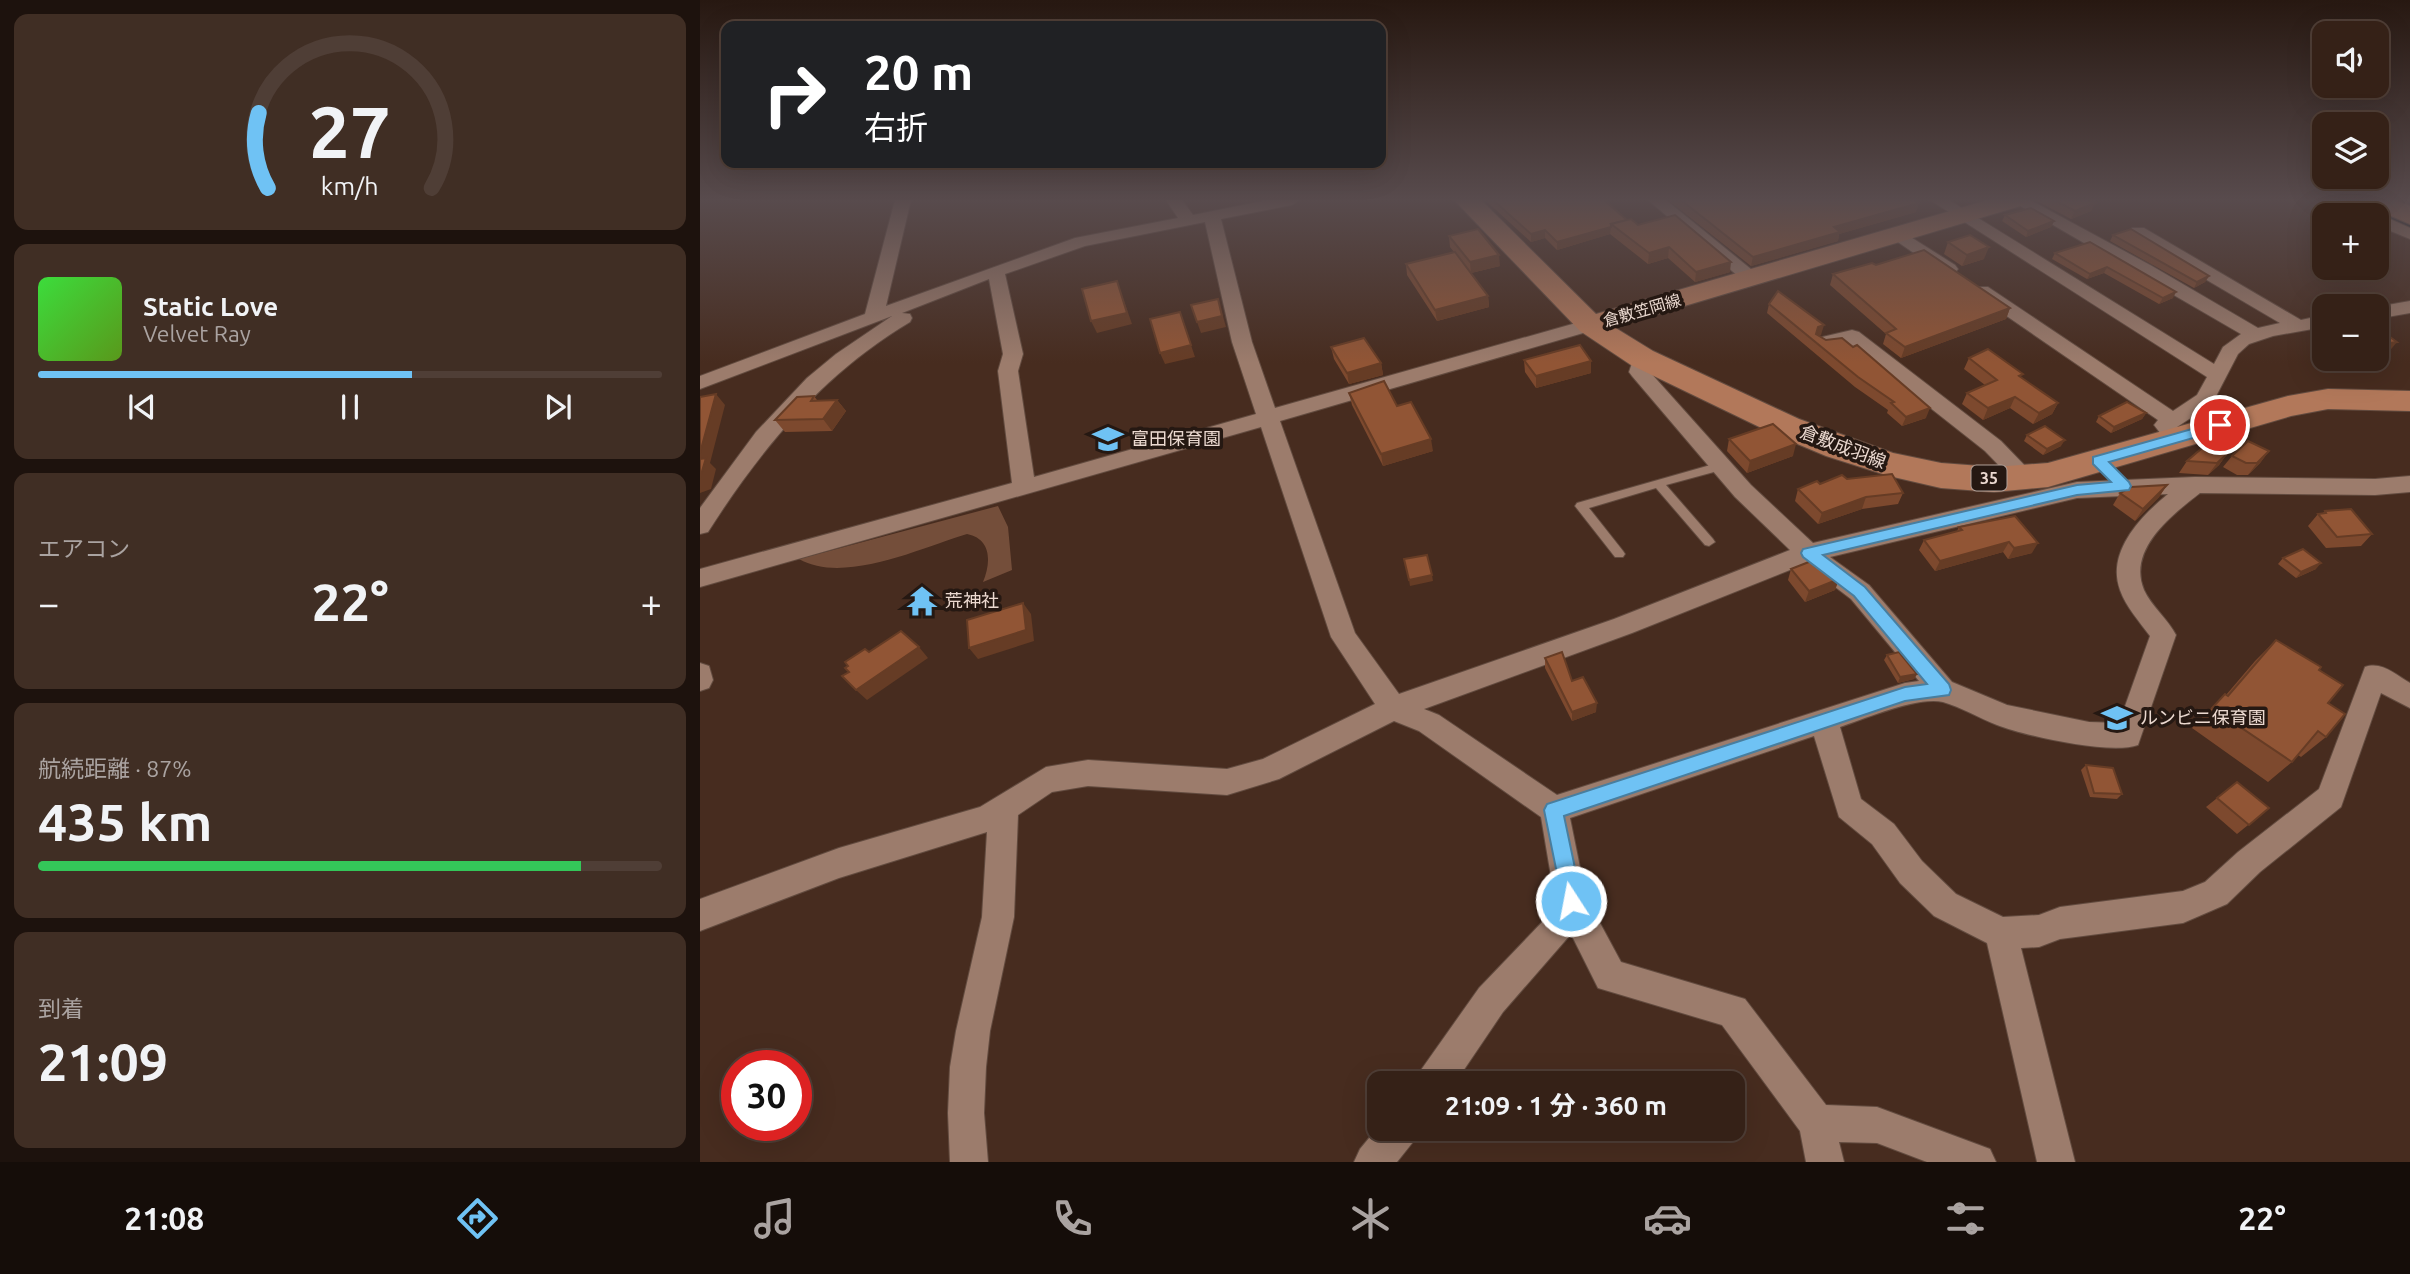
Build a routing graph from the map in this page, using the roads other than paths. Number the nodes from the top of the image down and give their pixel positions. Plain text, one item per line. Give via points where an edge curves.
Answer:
1 (889, 254) edge
2 (1045, 254) edge
3 (1221, 254) edge
4 (1520, 254) edge
5 (1722, 254) edge
6 (1830, 254) edge
7 (1927, 254) edge
8 (2025, 254) edge
9 (2117, 254) edge
10 (2176, 254) edge
11 (990, 273) junction
12 (1751, 278) junction
13 (2410, 307) edge
14 (2389, 311) edge
15 (874, 316) junction
16 (2312, 323) edge
17 (1590, 325) junction
18 (2298, 326) junction
19 (2256, 335) junction
20 (1825, 342) edge
21 (1642, 358) junction
22 (2218, 375) junction
23 (700, 383) edge
24 (2410, 401) edge
25 (1269, 417) junction
26 (2174, 429) junction
27 (2098, 461) junction
28 (1721, 466) junction
29 (2023, 477) junction
30 (1658, 483) junction
31 (2410, 484) edge
32 (2195, 485) junction
33 (2123, 486) junction
34 (1024, 487) junction
35 (700, 526) edge
36 (1709, 542) dead end
37 (1808, 553) junction
38 (1619, 554) dead end
39 (700, 578) edge
40 (700, 674) edge
41 (700, 680) edge
42 (1942, 690) junction
43 (2410, 696) edge
44 (1393, 709) junction
45 (1824, 721) junction
46 (1003, 809) junction
47 (1553, 810) junction
48 (1571, 901) junction
49 (700, 915) edge
50 (2001, 933) junction
51 (1442, 1071) edge
52 (1817, 1123) junction
53 (1390, 1141) edge
54 (970, 1162) edge
55 (1373, 1162) edge
56 (1825, 1162) edge
57 (1977, 1162) edge
58 (2056, 1162) edge

1 - 15 street
2 - 11 street
3 - 25 street via 1241,342
4 - 17 main road, 倉敷成羽線 / 35
5 - 12 street
6 - 12 main road, 倉敷笠岡線
7 - 26 street
8 - 22 street
9 - 19 street
10 - 18 street
11 - 15 street
11 - 34 street via 1013,354 1008,371
11 - 35 street via 878,332 805,391
12 - 17 main road, 倉敷笠岡線
13 - 14 street
15 - 23 street
16 - 18 street
17 - 21 main road, 倉敷成羽線 / 35
17 - 25 street
18 - 19 street
19 - 22 street via 2230,351
20 - 29 street via 1852,336 1993,446
21 - 28 street via 1639,372
21 - 29 main road, 倉敷成羽線 / 35 via 1868,460 1968,477
22 - 26 street via 2205,399
24 - 26 main road, 倉敷成羽線 / 35 via 2328,399
25 - 34 street
25 - 44 street via 1344,637
26 - 27 main road, 倉敷成羽線 / 35
27 - 29 main road, 倉敷成羽線 / 35
27 - 33 street
28 - 30 lane
28 - 37 street
30 - 36 lane
30 - 38 lane via 1581,506
31 - 32 street via 2375,488
32 - 33 street
32 - 42 street via 2166,508 2134,547 2126,571 2133,592 2163,635 2128,736 2089,734 2004,716
33 - 37 street via 2077,490
34 - 39 street
37 - 42 street via 1860,592
37 - 44 street
40 - 41 street
42 - 45 street via 1905,694
43 - 50 street via 2374,675 2331,798 2216,893 2183,907
44 - 46 street via 1244,779 1227,782 1088,773 1046,780
44 - 47 street via 1429,723
45 - 47 street
45 - 50 street via 1849,807 1883,834 1911,872 1945,905
46 - 49 street via 988,818 772,886
46 - 54 street via 998,917 968,1067 965,1113
47 - 48 street
48 - 51 street via 1557,929 1491,1000
48 - 52 street via 1610,976 1732,1011
50 - 58 street
52 - 56 street
52 - 57 street via 1877,1125
53 - 55 street

